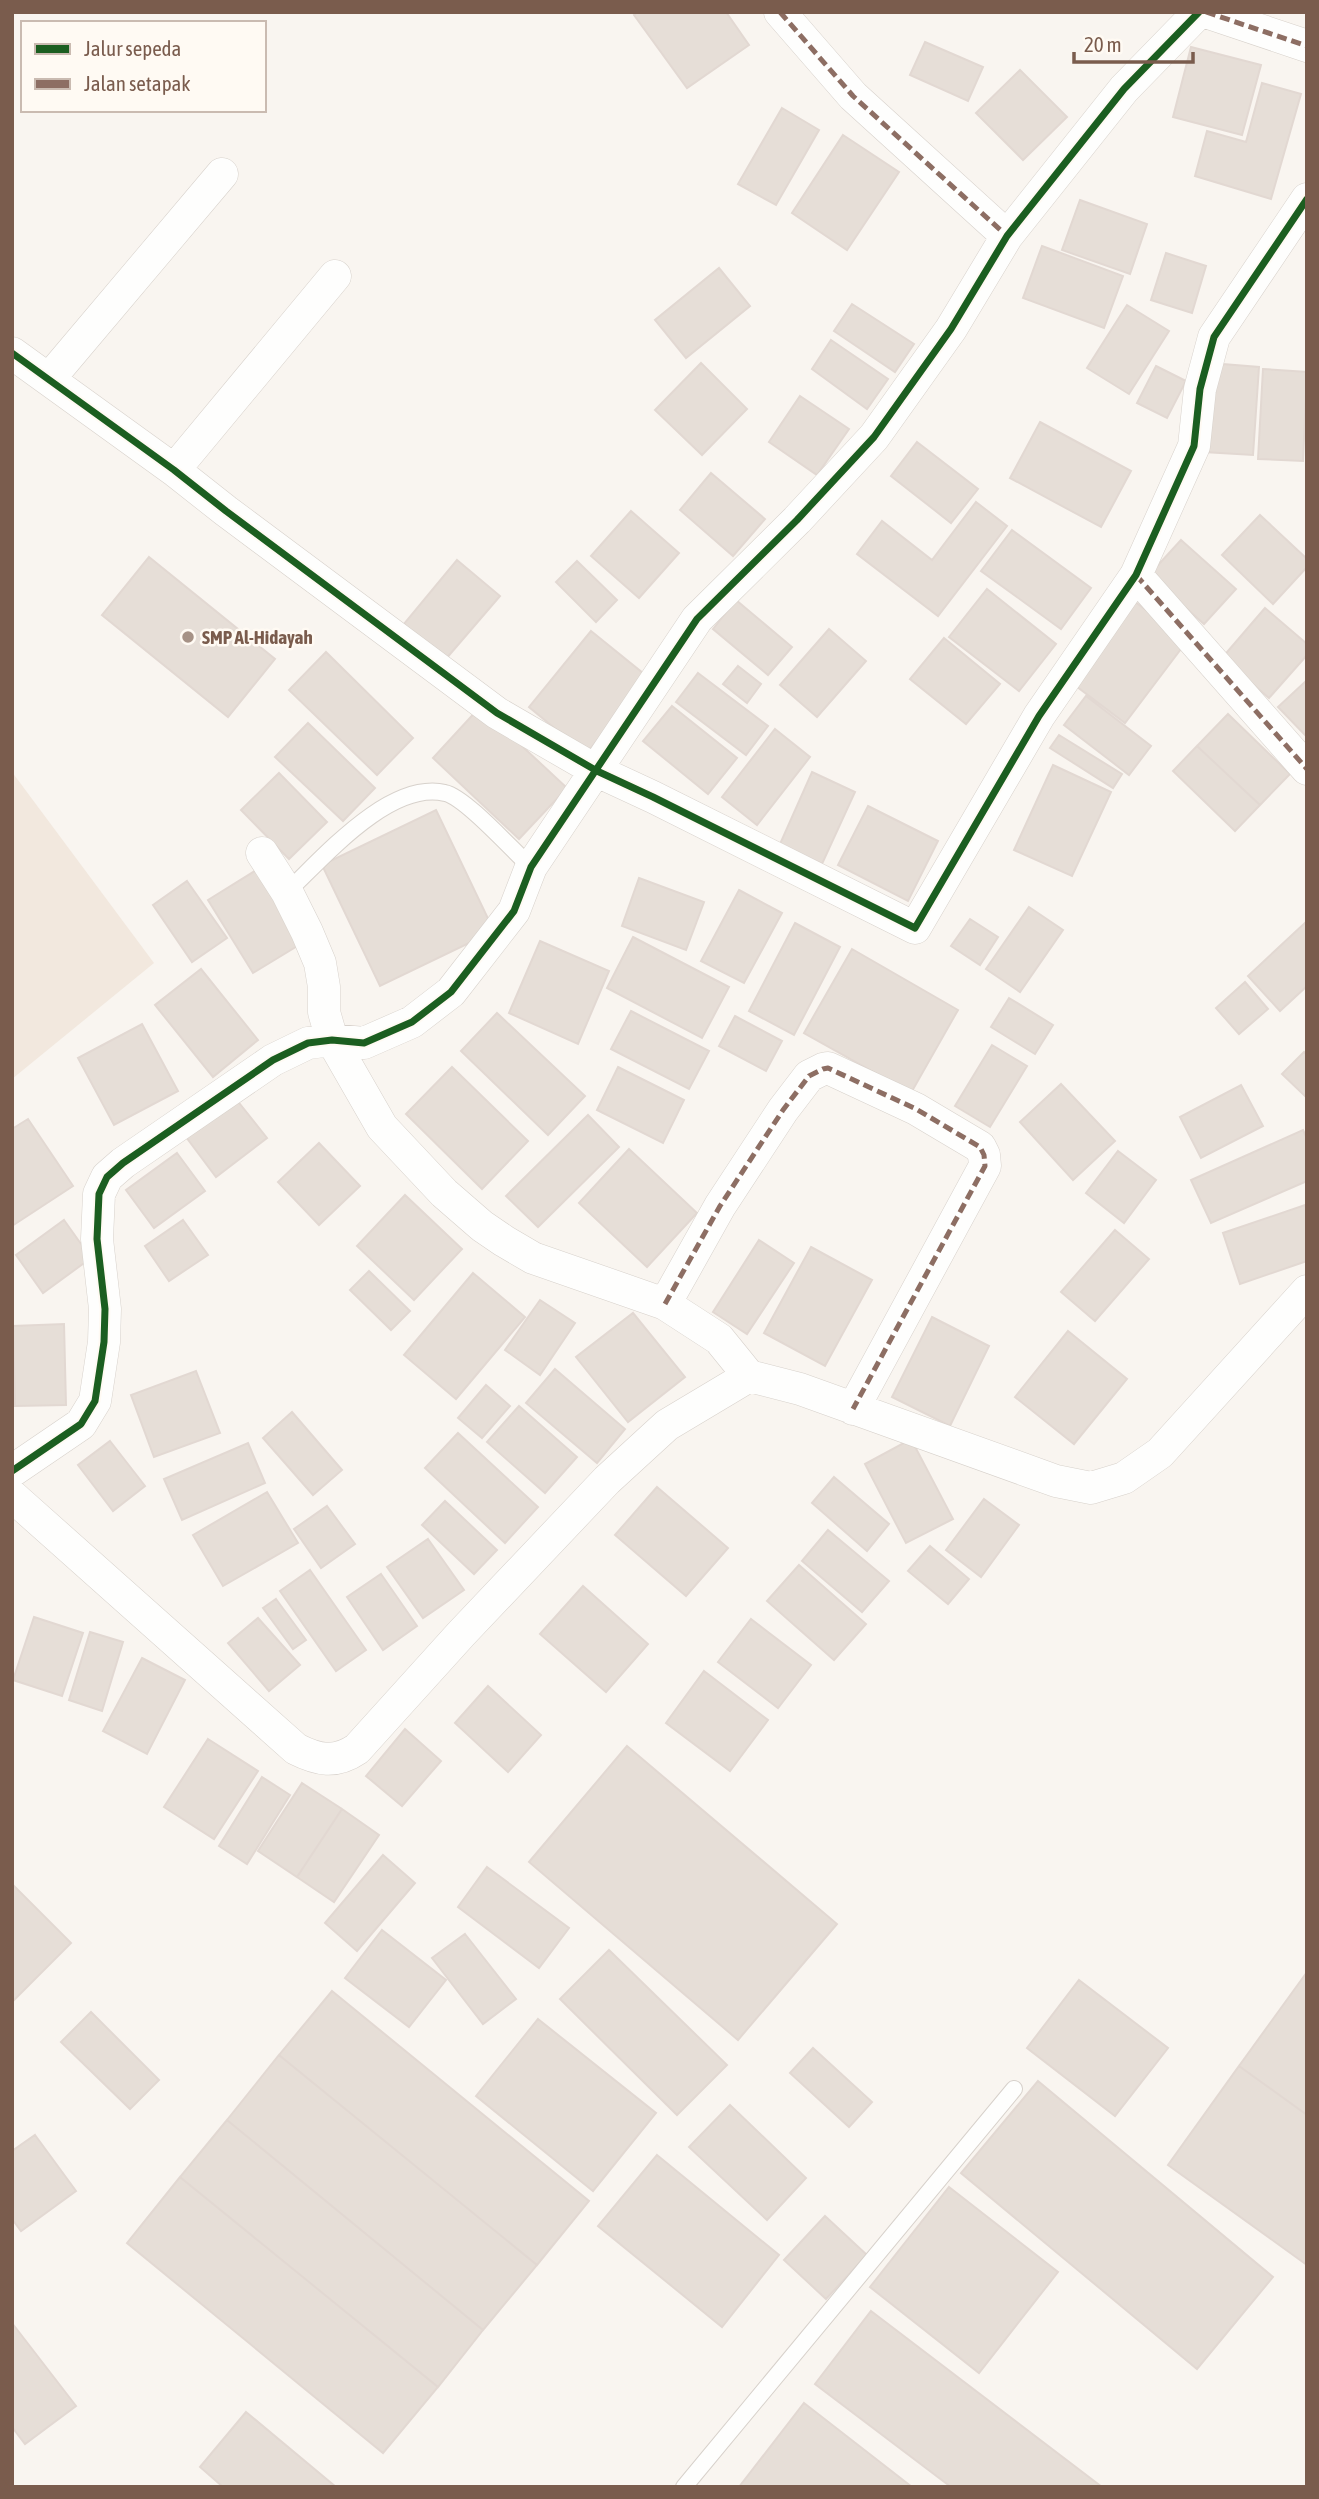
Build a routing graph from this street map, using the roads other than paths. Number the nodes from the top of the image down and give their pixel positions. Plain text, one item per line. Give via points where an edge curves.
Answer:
1 (780, 12) edge
2 (1199, 12) edge
3 (1206, 12) edge
4 (1307, 46) edge
5 (222, 174) dead end
6 (1307, 199) edge
7 (1007, 236) junction
8 (335, 276) dead end
9 (12, 353) edge
10 (49, 379) junction
11 (174, 470) junction
12 (1136, 575) junction
13 (1307, 769) edge
14 (597, 771) junction
15 (262, 853) dead end
16 (531, 867) junction
17 (287, 892) junction
18 (332, 1040) junction
19 (1307, 1291) edge
20 (665, 1304) junction
21 (749, 1376) junction
22 (853, 1409) junction
23 (12, 1471) edge
24 (12, 1496) edge
25 (1014, 2088) dead end
26 (684, 2487) edge

1 - 7 street via 853,96
2 - 7 street via 1124,89
3 - 4 street
5 - 10 street
6 - 12 street via 1214,337 1200,389 1194,446
7 - 14 street via 951,329 874,437 697,619
8 - 11 street
9 - 10 street
10 - 11 street
11 - 14 street via 497,713
12 - 13 street
12 - 14 street via 1040,716 915,928
14 - 16 street
15 - 17 street
16 - 17 lane via 461,801 445,793 411,793 369,815
16 - 18 street via 514,911 451,992 412,1022 384,1035 364,1043
17 - 18 street via 320,963 324,1012
18 - 20 street via 382,1127 482,1226 533,1258
18 - 23 street via 308,1043 273,1060 107,1177 99,1194 97,1239 105,1309 95,1401 81,1424
19 - 22 street via 1160,1453 1124,1478 1091,1488 1044,1477
20 - 21 street via 719,1339
20 - 22 street via 720,1206 809,1076 828,1068 916,1109 980,1147 985,1166
21 - 22 street
21 - 24 street via 667,1425 607,1480 346,1756 317,1759 296,1749
25 - 26 lane

